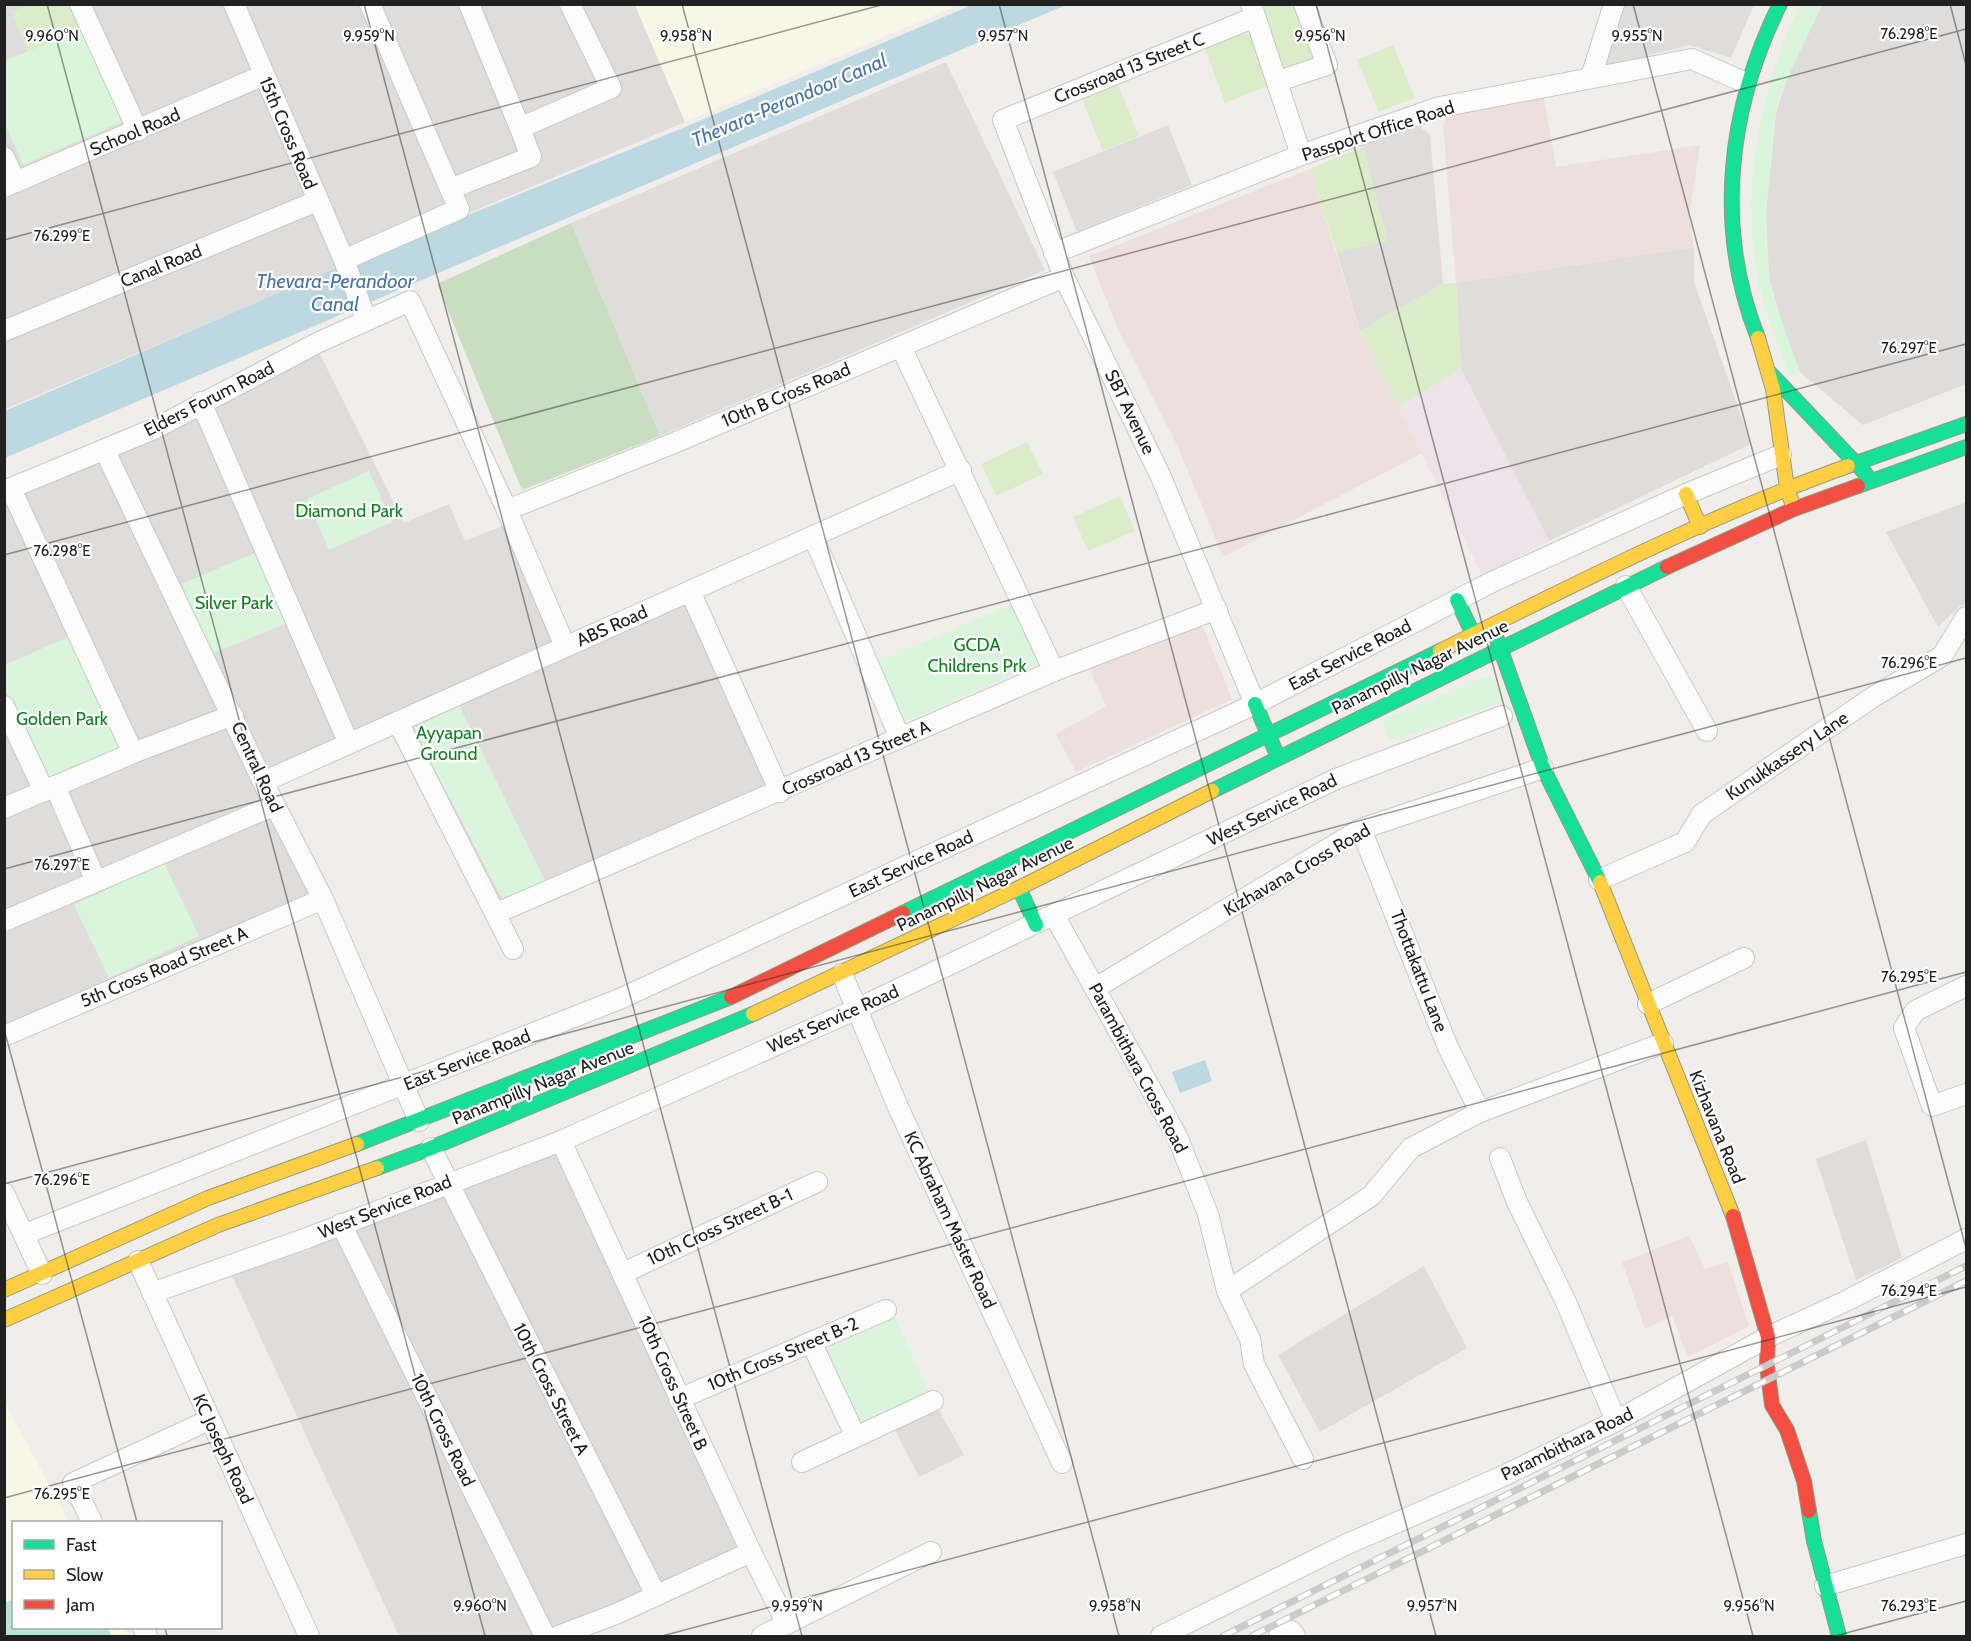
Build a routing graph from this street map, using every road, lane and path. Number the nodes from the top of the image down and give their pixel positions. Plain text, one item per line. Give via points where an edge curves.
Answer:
1 (80, 4) edge
2 (234, 4) edge
3 (370, 4) edge
4 (469, 4) edge
5 (570, 4) edge
6 (1304, 4) edge
7 (1614, 4) edge
8 (1780, 4) edge
9 (1253, 11) edge
10 (264, 75) junction
11 (1590, 77) junction
12 (1278, 81) junction
13 (1746, 82) junction
14 (1003, 120) joint
15 (520, 128) junction
16 (138, 131) junction
17 (1301, 155) junction
18 (4, 157) edge
19 (10, 184) edge
20 (450, 189) junction
21 (317, 201) junction
22 (1054, 253) junction
23 (344, 260) junction
24 (1064, 277) junction
25 (366, 319) junction
26 (4, 331) edge
27 (901, 347) junction
28 (1770, 373) junction
29 (201, 402) junction
30 (1966, 424) edge
31 (1966, 447) edge
32 (105, 451) junction
33 (1781, 455) junction
34 (1855, 462) junction
35 (960, 470) junction
36 (1871, 481) junction
37 (1787, 488) junction
38 (8, 490) edge
39 (1686, 494) junction
40 (1794, 509) junction
41 (507, 510) junction
42 (1700, 527) junction
43 (813, 536) junction
44 (1626, 586) junction
45 (690, 591) junction
46 (1458, 600) junction
47 (1217, 609) junction
48 (1966, 617) edge
49 (1492, 625) junction
50 (1473, 634) junction
51 (565, 646) junction
52 (1501, 648) junction
53 (1054, 671) junction
54 (1255, 704) junction
55 (4, 706) edge
56 (233, 715) junction
57 (1502, 716) dead end
58 (398, 722) junction
59 (1707, 731) dead end
60 (1269, 735) junction
61 (900, 738) junction
62 (349, 744) junction
63 (133, 753) junction
64 (1278, 757) junction
65 (1543, 768) junction
66 (263, 782) junction
67 (49, 788) junction
68 (780, 792) junction
69 (275, 805) junction
70 (4, 808) edge
71 (1362, 829) junction
72 (1599, 880) junction
73 (96, 881) junction
74 (1019, 888) junction
75 (323, 899) junction
76 (497, 913) junction
77 (1054, 915) junction
78 (4, 921) edge
79 (1036, 925) junction
80 (513, 949) dead end
81 (1744, 958) dead end
82 (842, 974) junction
83 (1966, 986) edge
84 (1096, 987) junction
85 (1648, 1004) junction
86 (857, 1009) junction
87 (4, 1036) edge
88 (1663, 1043) junction
89 (403, 1086) junction
90 (1966, 1094) edge
91 (1480, 1112) junction
92 (425, 1134) junction
93 (561, 1141) junction
94 (1500, 1158) dead end
95 (816, 1182) dead end
96 (447, 1183) junction
97 (4, 1193) edge
98 (341, 1224) junction
99 (25, 1234) junction
100 (127, 1235) junction
101 (1966, 1239) edge
102 (138, 1261) junction
103 (623, 1273) junction
104 (42, 1274) junction
105 (4, 1290) edge
106 (1227, 1291) junction
107 (152, 1293) junction
108 (54, 1298) junction
109 (886, 1310) dead end
110 (4, 1320) edge
111 (1768, 1337) junction
112 (811, 1342) junction
113 (679, 1398) junction
114 (933, 1401) dead end
115 (209, 1420) junction
116 (1616, 1420) junction
117 (855, 1435) junction
118 (1303, 1459) dead end
119 (802, 1462) dead end
120 (1062, 1463) dead end
121 (92, 1521) edge
122 (1966, 1544) edge
123 (751, 1552) junction
124 (931, 1552) dead end
125 (1826, 1586) junction
126 (656, 1595) junction
127 (787, 1624) junction
128 (309, 1636) edge
129 (546, 1636) edge
130 (558, 1636) edge
131 (762, 1636) edge
132 (1161, 1636) edge
133 (1279, 1636) edge
134 (1295, 1636) edge
135 (1839, 1636) edge

1 - 16 street
2 - 10 street, 15th Cross Road
3 - 20 street
4 - 15 street
5 - 15 street via 611,88
6 - 12 street via 1327,65
7 - 11 street
8 - 13 street via 1755,51
9 - 12 street
9 - 14 street, Crossroad 13 Street C
10 - 16 street, School Road
10 - 21 street, 15th Cross Road
11 - 13 street, Passport Office Road via 1692,58
11 - 17 street, Passport Office Road via 1440,107
12 - 17 street
13 - 28 street via 1735,142 1734,256 1755,335
14 - 22 street, SBT Avenue
15 - 20 street via 531,158
16 - 19 street, School Road
17 - 22 street, Passport Office Road
18 - 19 street
20 - 23 street via 459,208
21 - 23 street, 15th Cross Road
21 - 26 street, Canal Road
22 - 24 street, SBT Avenue
23 - 25 street, 15th Cross Road
24 - 27 street, 10th B Cross Road
24 - 47 street, SBT Avenue via 1161,477
25 - 29 street, Elders Forum Road
25 - 41 street, Elders Forum Road via 410,301
27 - 35 street
27 - 41 street, 10th B Cross Road
28 - 33 street
28 - 34 street
29 - 32 street, Elders Forum Road
29 - 62 street
30 - 34 street, Panampilly Nagar Avenue
31 - 36 street, Panampilly Nagar Avenue
32 - 38 street, Elders Forum Road
32 - 56 street, Central Road
33 - 37 street
33 - 39 street, East Service Road
34 - 36 street
34 - 37 street, Panampilly Nagar Avenue
35 - 43 street, ABS Road
35 - 53 street
36 - 40 street, Panampilly Nagar Avenue
37 - 40 street
37 - 42 street, Panampilly Nagar Avenue
38 - 63 street
39 - 42 street
39 - 46 street, East Service Road
40 - 44 street, Panampilly Nagar Avenue
41 - 51 street
42 - 49 street, Panampilly Nagar Avenue
43 - 45 street, ABS Road
43 - 61 street
44 - 52 street, Panampilly Nagar Avenue
44 - 59 street
45 - 51 street, ABS Road
45 - 68 street
46 - 50 street
46 - 54 street, East Service Road
47 - 53 street, Crossroad 13 Street A
47 - 54 street, SBT Avenue
48 - 72 street, Kunukkassery Lane via 1942,657 1873,697 1702,814 1685,842
49 - 50 street, Panampilly Nagar Avenue
49 - 52 street, Kizhavana Road
50 - 60 street, Panampilly Nagar Avenue
51 - 58 street, ABS Road
52 - 64 street, Panampilly Nagar Avenue
52 - 65 street, Kizhavana Road
53 - 61 street, Crossroad 13 Street A
54 - 60 street
54 - 89 street, East Service Road via 622,998
55 - 67 street
56 - 63 street
56 - 66 street, Central Road
57 - 77 street, West Service Road via 1336,779
58 - 62 street, ABS Road
58 - 76 street
60 - 64 street
60 - 92 street, Panampilly Nagar Avenue via 733,996
61 - 68 street, Crossroad 13 Street A
62 - 66 street, ABS Road
63 - 67 street
64 - 74 street, Panampilly Nagar Avenue
65 - 71 street, Kizhavana Cross Road
65 - 72 street, Kizhavana Road
66 - 69 street, Central Road
67 - 70 street
67 - 73 street
68 - 76 street, Crossroad 13 Street A
69 - 73 street
69 - 75 street, Central Road
71 - 84 street, Kizhavana Cross Road
71 - 91 street, Thottakattu Lane via 1447,1045
72 - 85 street, Kizhavana Road
73 - 78 street
74 - 79 street
74 - 82 street, Panampilly Nagar Avenue
75 - 87 street, 5th Cross Road Street A
75 - 89 street, Central Road
76 - 80 street
77 - 79 street, West Service Road
77 - 84 street, Parambithara Cross Road
79 - 86 street, West Service Road
81 - 85 street
82 - 86 street, KC Abraham Master Road
82 - 92 street, Panampilly Nagar Avenue via 648,1060
83 - 90 street via 1915,1011 1904,1028 1932,1106
84 - 106 street, Parambithara Cross Road via 1177,1136 1208,1214
85 - 88 street, Kizhavana Road
86 - 93 street, West Service Road
86 - 120 street, KC Abraham Master Road
88 - 91 street
88 - 111 street, Kizhavana Road via 1732,1214
89 - 92 street, Central Road
89 - 99 street, East Service Road
91 - 106 street via 1411,1148 1371,1196
92 - 96 street
92 - 100 street, Panampilly Nagar Avenue via 208,1198
92 - 102 street, Panampilly Nagar Avenue
93 - 96 street, West Service Road
93 - 103 street, 10th Cross Street B
94 - 116 street
95 - 103 street, 10th Cross Street B-1
96 - 98 street, West Service Road
96 - 126 street, 10th Cross Street A
97 - 99 street
98 - 107 street, West Service Road
98 - 129 street, 10th Cross Road
99 - 104 street
100 - 102 street
100 - 104 street, Panampilly Nagar Avenue
101 - 111 street, Parambithara Road
102 - 107 street, KC Joseph Road
102 - 108 street, Panampilly Nagar Avenue
103 - 113 street, 10th Cross Street B
104 - 105 street, Panampilly Nagar Avenue
104 - 108 street
106 - 118 street, Parambithara Cross Road via 1250,1339 1254,1364
107 - 115 street, KC Joseph Road
108 - 110 street, Panampilly Nagar Avenue
109 - 112 street, 10th Cross Street B-2
111 - 116 street, Parambithara Road
111 - 125 street, Kizhavana Road via 1772,1405 1787,1430 1804,1481
112 - 113 street, 10th Cross Street B-2
112 - 117 street
113 - 123 street, 10th Cross Street B
114 - 117 street
115 - 121 street via 73,1483
115 - 128 street, KC Joseph Road
116 - 132 street, Parambithara Road via 1501,1477 1345,1545
117 - 119 street
122 - 125 street
123 - 126 street
123 - 127 street, 10th Cross Street B
124 - 127 street
125 - 135 street, Kizhavana Road
126 - 130 street
127 - 131 street
133 - 134 street via 1292,1631

